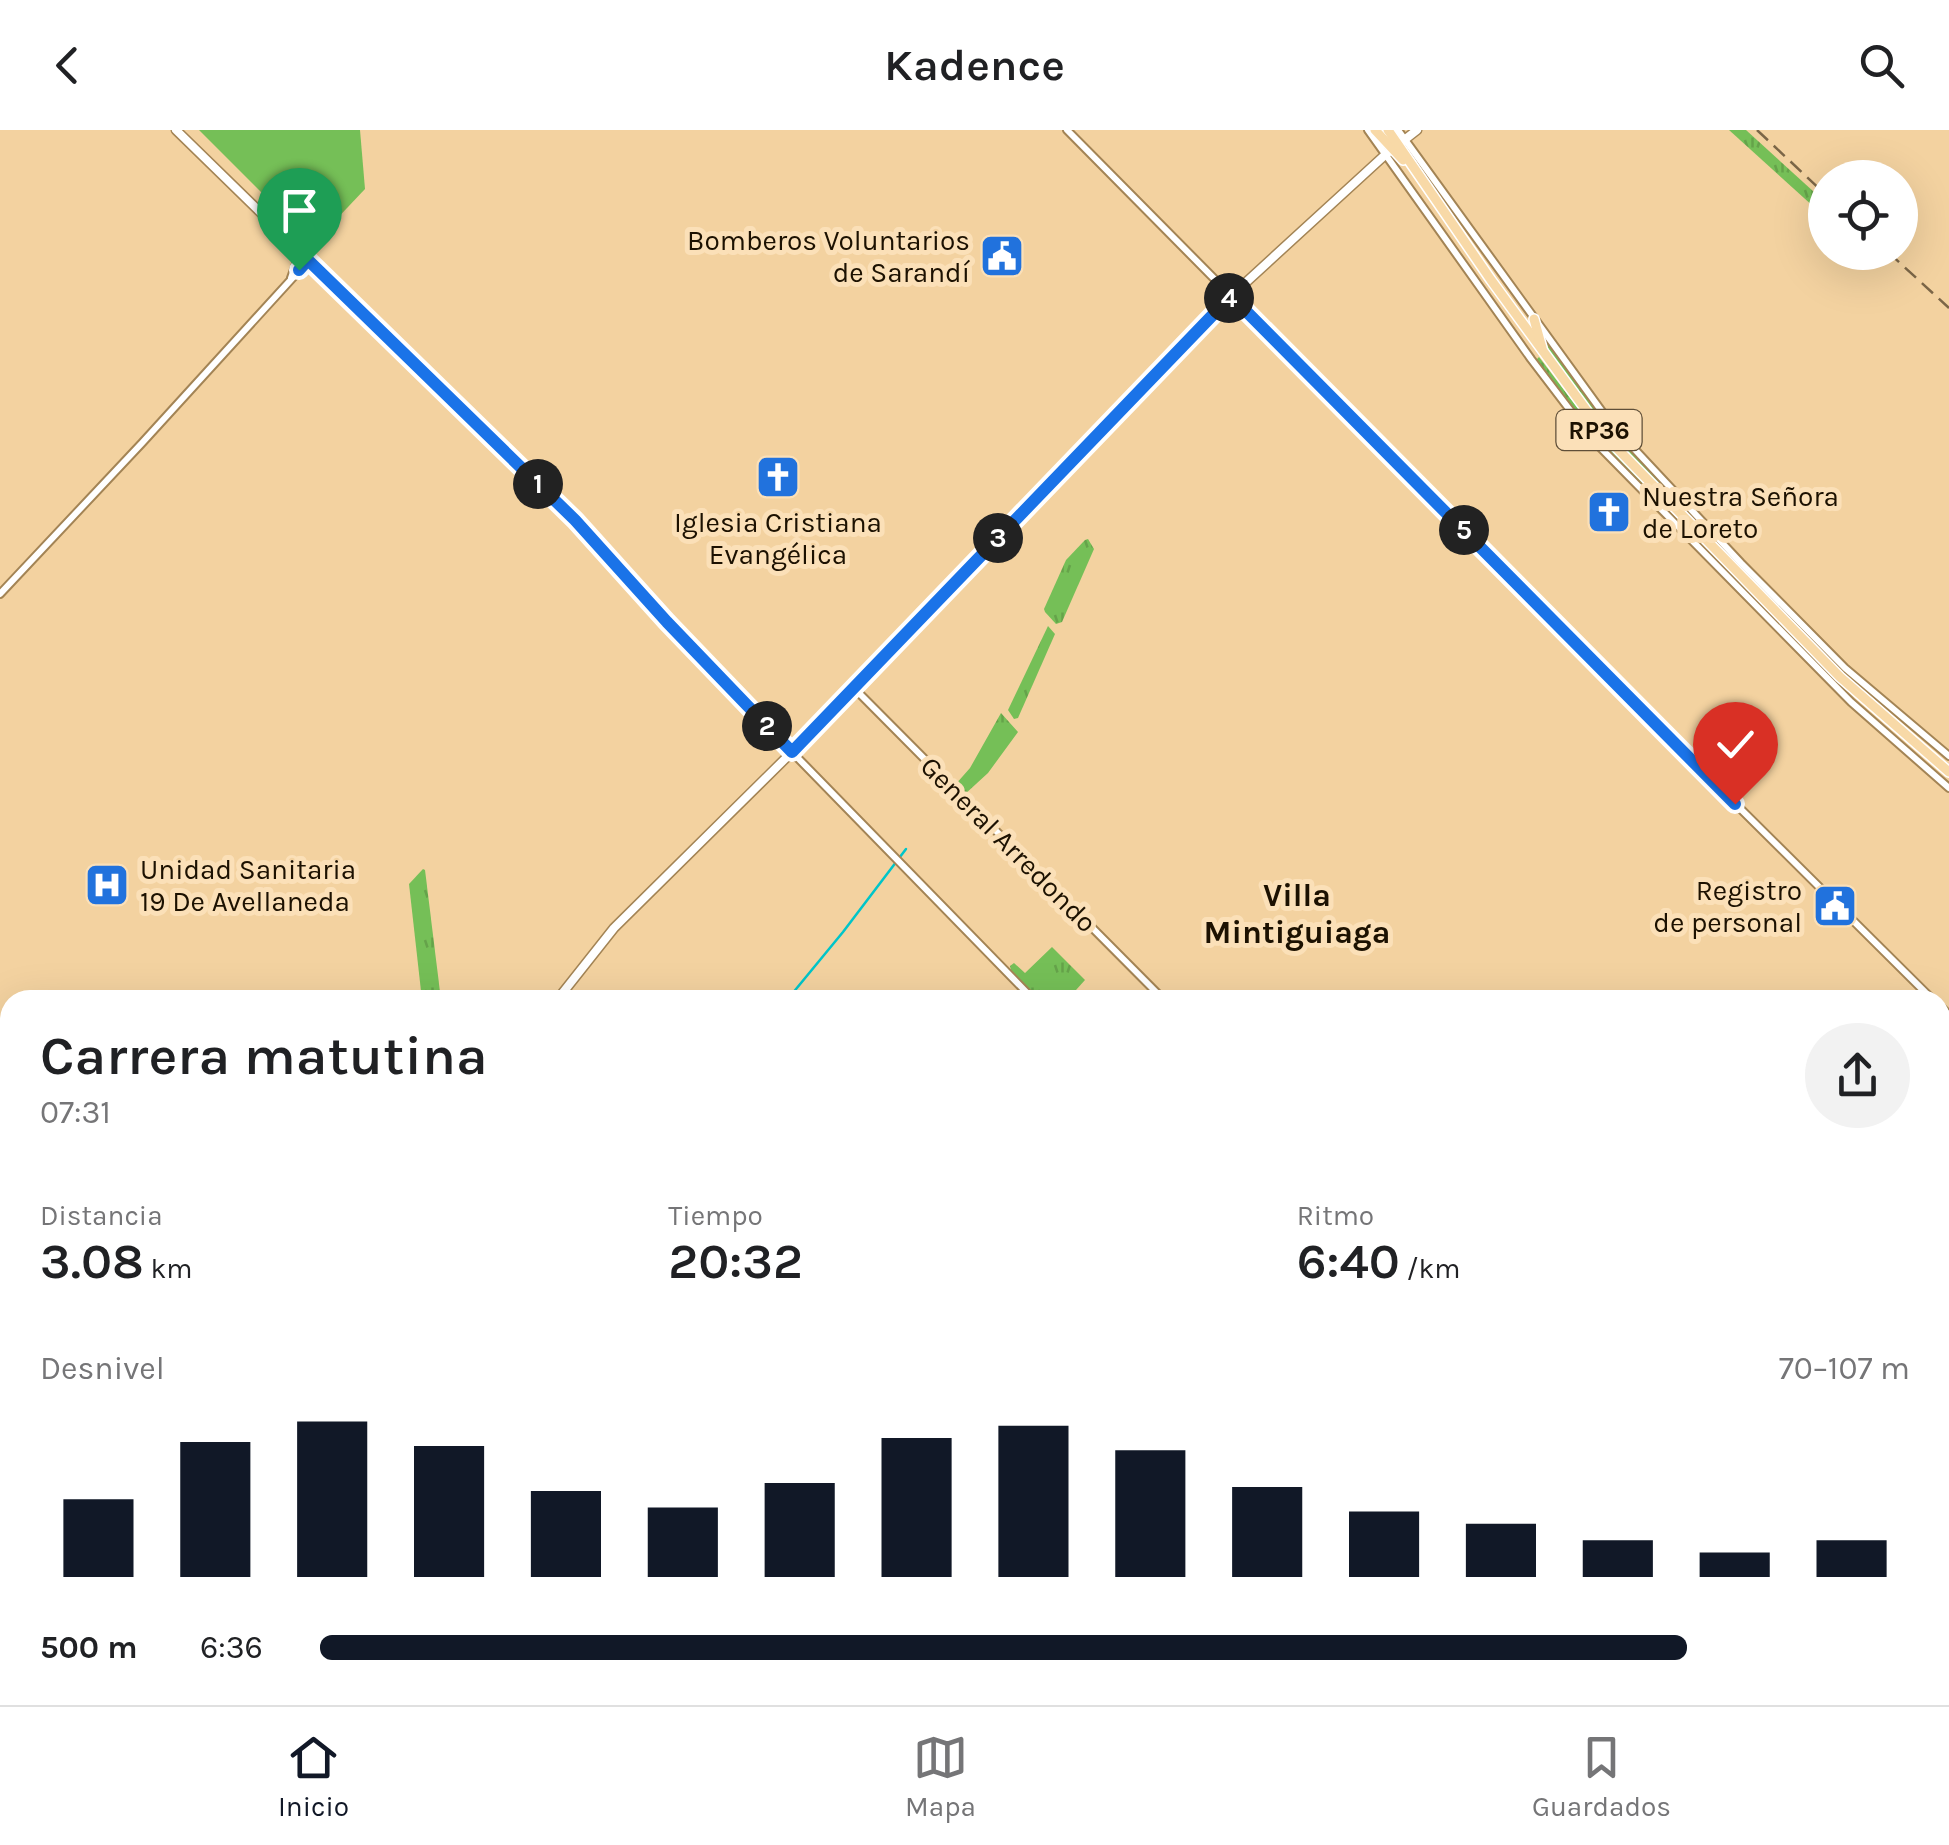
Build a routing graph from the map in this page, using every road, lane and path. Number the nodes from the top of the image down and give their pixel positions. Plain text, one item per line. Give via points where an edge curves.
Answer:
1 (176, 130) edge
2 (1067, 130) edge
3 (1372, 130) edge
4 (1388, 130) edge
5 (1398, 130) edge
6 (1417, 130) edge
7 (1395, 147) junction
8 (300, 253) junction
9 (309, 259) junction
10 (291, 279) junction
11 (1231, 296) junction
12 (1534, 319) junction
13 (1542, 351) junction
14 (0, 594) edge
15 (853, 688) junction
16 (792, 752) junction
17 (1949, 756) edge
18 (1949, 772) edge
19 (1949, 788) edge
20 (565, 990) edge
21 (1024, 990) edge
22 (1154, 990) edge
23 (1924, 990) edge

1 - 8 main road
2 - 11 street
3 - 7 main road, RP36
4 - 7 main road, RP36
5 - 7 street
6 - 7 main road
7 - 11 main road
7 - 12 street
7 - 13 main road, RP36
7 - 19 street via 1535,365 1592,440 1851,702
8 - 9 main road
8 - 10 street
9 - 10 street
9 - 16 main road via 575,520
10 - 14 street
11 - 15 main road
11 - 23 street
12 - 13 main road
12 - 17 street via 1611,424 1666,484 1853,676
13 - 18 main road, RP36 via 1619,451 1840,676
15 - 16 main road
15 - 22 street, General Arredondo
16 - 20 main road via 614,928
16 - 21 street

